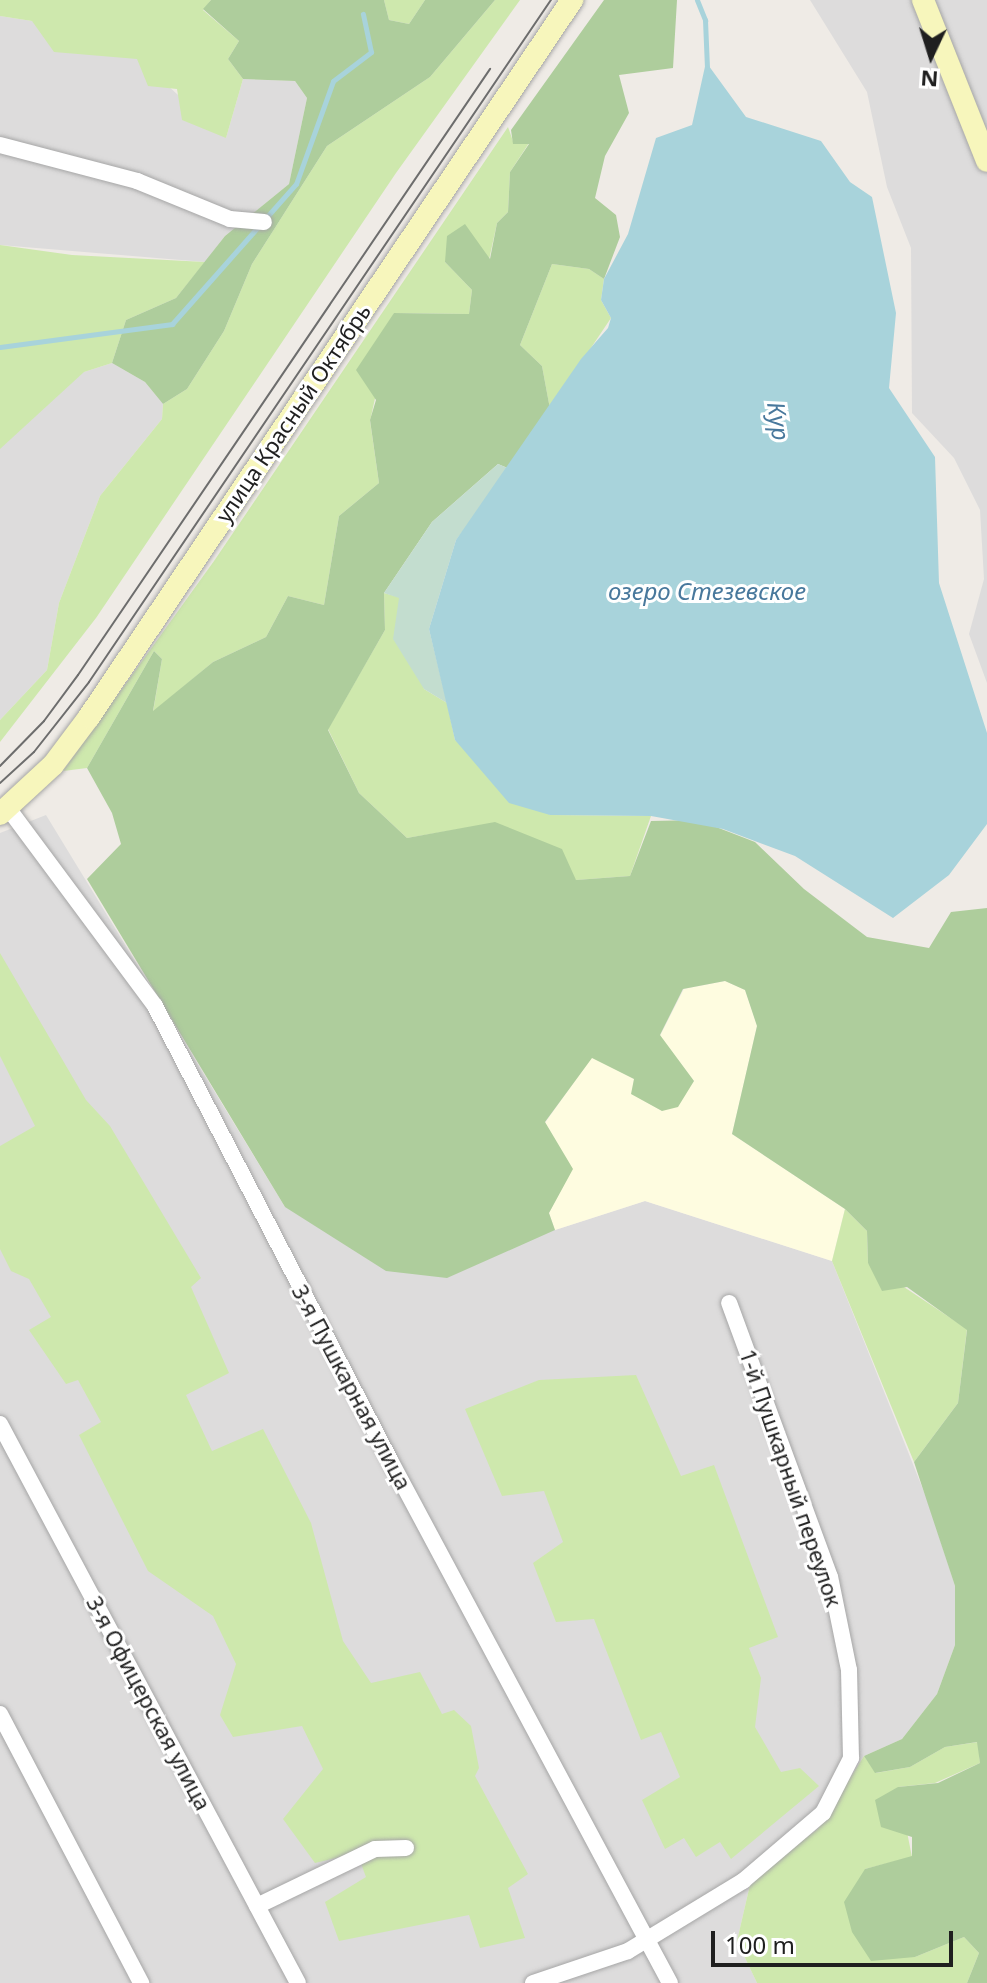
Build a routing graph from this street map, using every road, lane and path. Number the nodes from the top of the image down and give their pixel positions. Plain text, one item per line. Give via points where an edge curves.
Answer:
1 (572, 0) edge
2 (923, 0) edge
3 (0, 145) edge
4 (985, 147) edge
5 (264, 222) dead end
6 (4, 811) edge
7 (729, 1303) dead end
8 (0, 1424) edge
9 (0, 1714) edge
10 (406, 1848) dead end
11 (257, 1906) junction
12 (645, 1938) junction
13 (141, 1983) edge
14 (298, 1983) edge
15 (533, 1983) edge
16 (670, 1983) edge

1 - 6 main road, улица Красный Октябрь via 89,717 53,765
2 - 4 main road
3 - 5 street via 137,181 230,219
6 - 12 street, 3-я Пушкарная улица via 155,1006
7 - 12 street, 1-й Пушкарный переулок via 830,1577 849,1670 851,1758 823,1813 789,1846 743,1881
8 - 11 street, 3-я Офицерская улица
9 - 13 street
10 - 11 street via 375,1849
11 - 14 street, 3-я Офицерская улица
12 - 15 street, 1-й Пушкарный переулок via 589,1968
12 - 16 street, 3-я Пушкарная улица

